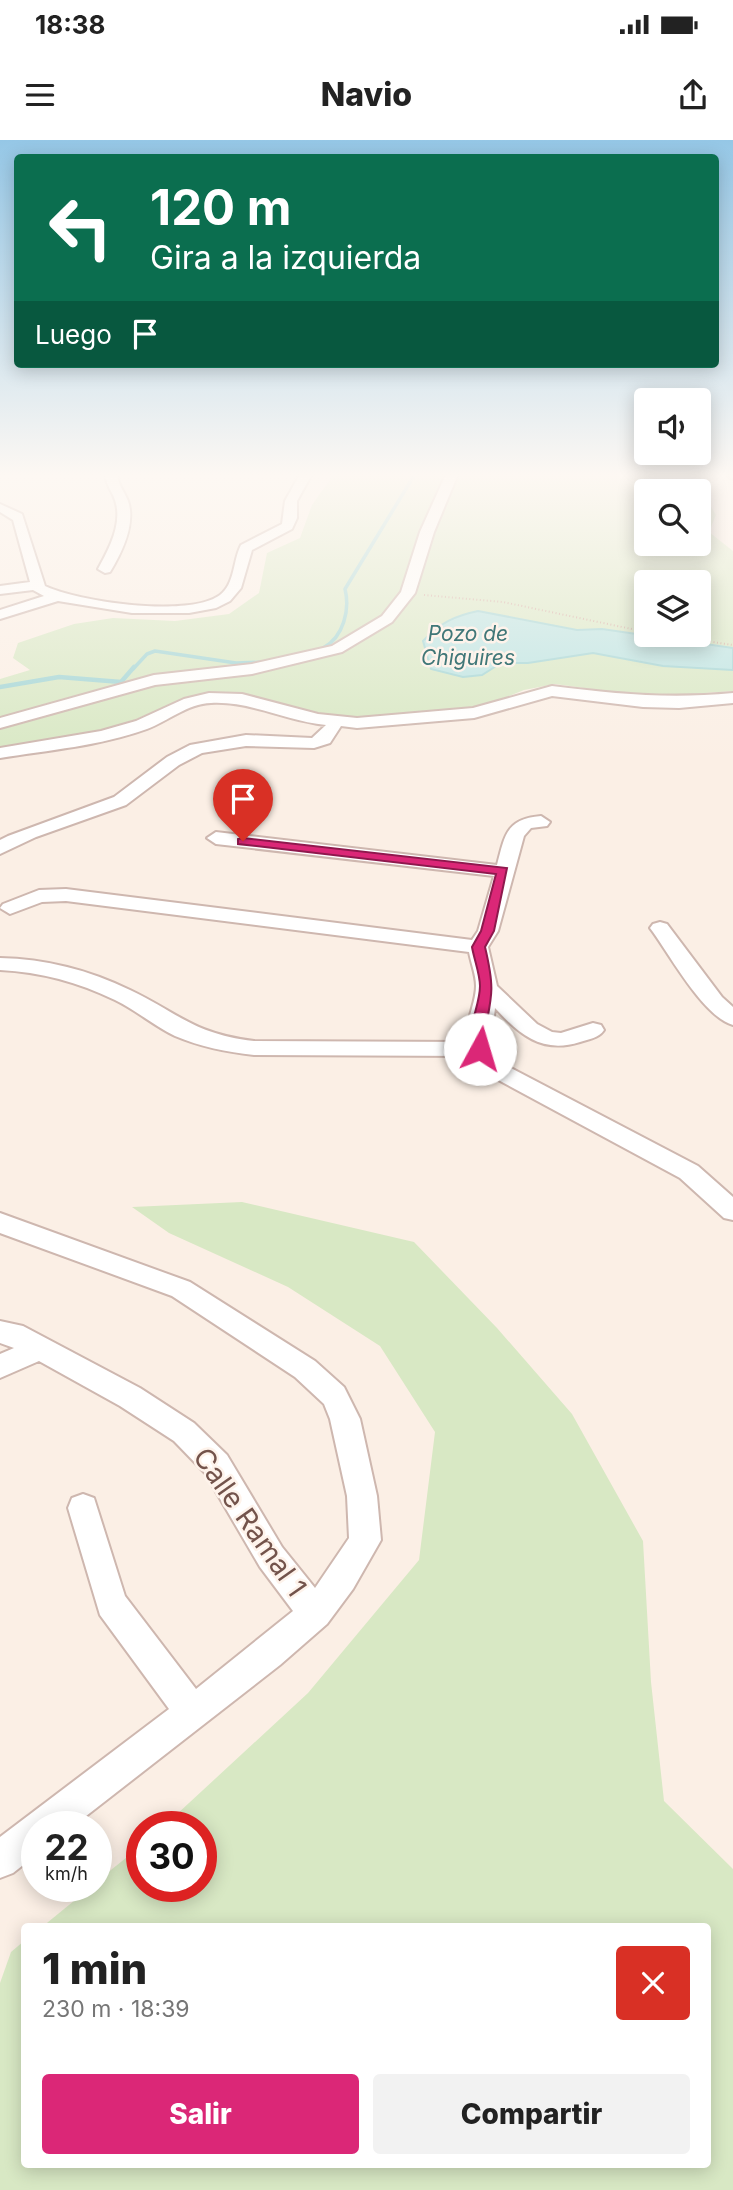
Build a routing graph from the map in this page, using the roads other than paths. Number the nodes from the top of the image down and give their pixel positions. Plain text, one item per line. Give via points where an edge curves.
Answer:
1 (34, 570) edge
2 (239, 570) edge
3 (415, 570) edge
4 (38, 585) junction
5 (0, 590) edge
6 (56, 597) junction
7 (0, 615) edge
8 (733, 698) edge
9 (336, 722) junction
10 (0, 723) edge
11 (0, 753) edge
12 (541, 822) dead end
13 (216, 838) dead end
14 (0, 848) edge
15 (503, 871) junction
16 (10, 908) dead end
17 (660, 928) dead end
18 (478, 947) junction
19 (0, 964) edge
20 (487, 988) junction
21 (733, 1018) edge
22 (593, 1030) dead end
23 (480, 1049) junction
24 (733, 1211) edge
25 (0, 1223) edge
26 (0, 1332) edge
27 (39, 1349) junction
28 (0, 1366) edge
29 (83, 1508) dead end
30 (315, 1613) junction
31 (192, 1712) junction
32 (64, 1811) edge
33 (21, 1844) edge
34 (0, 1860) edge

1 - 4 street
2 - 6 street via 224,600 191,609 82,604
3 - 10 street via 408,593 387,620 337,649 252,669 154,680
4 - 5 street
4 - 6 street
6 - 7 street
8 - 9 street via 643,702 552,691 474,713
9 - 11 street via 242,699 209,698 103,736
9 - 14 street via 324,740 314,743 235,741 182,754 124,799 31,830
12 - 15 street via 521,826
13 - 15 street
15 - 18 street via 488,931
16 - 18 street via 39,896 66,895
17 - 21 street via 715,1002
18 - 20 street
19 - 23 street via 34,965 97,983 181,1030 219,1044
20 - 22 street via 543,1036 561,1040
20 - 23 street via 477,1033
23 - 24 street via 497,1070 689,1172
25 - 30 street via 181,1289 305,1369 334,1396 345,1419 362,1496 365,1539
26 - 27 street, Calle Ramal 1
27 - 28 street
27 - 30 street, Calle Ramal 1 via 130,1397 184,1432 216,1464 271,1557
29 - 31 street via 111,1604
30 - 31 street
31 - 32 street
33 - 34 street

